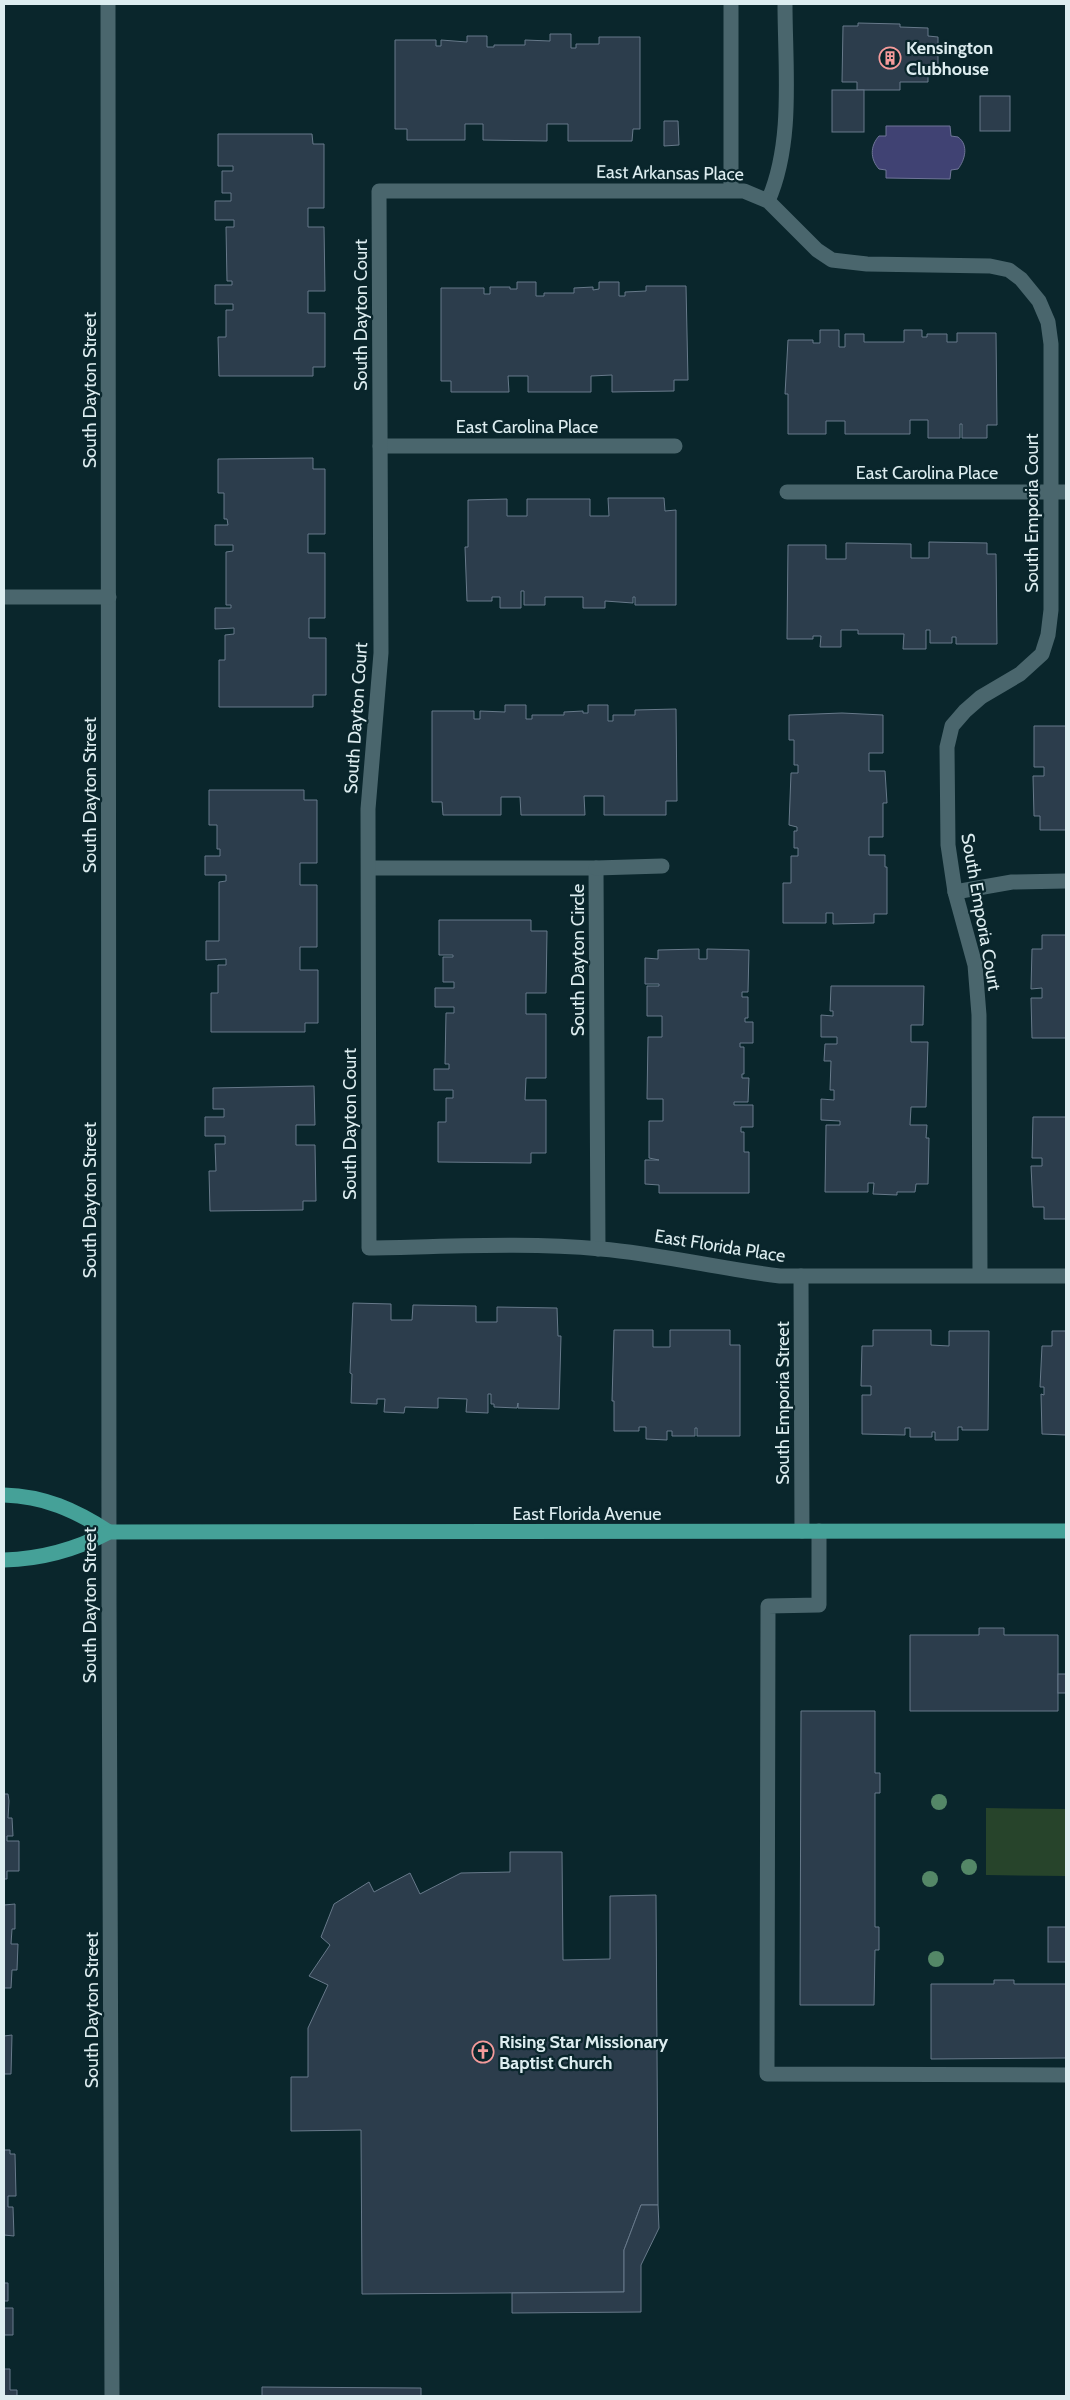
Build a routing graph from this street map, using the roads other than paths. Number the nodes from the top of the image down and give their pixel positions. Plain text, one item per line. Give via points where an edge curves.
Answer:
1 (108, 4) edge
2 (731, 4) edge
3 (785, 4) edge
4 (731, 190) junction
5 (379, 191) joint
6 (768, 201) junction
7 (1021, 279) joint
8 (380, 446) junction
9 (675, 446) dead end
10 (788, 492) dead end
11 (1050, 492) junction
12 (1066, 492) edge
13 (4, 597) edge
14 (109, 597) junction
15 (662, 866) dead end
16 (369, 868) junction
17 (596, 868) junction
18 (1066, 881) edge
19 (955, 892) junction
20 (369, 1248) joint
21 (598, 1248) junction
22 (801, 1276) junction
23 (980, 1276) junction
24 (1066, 1276) edge
25 (4, 1495) edge
26 (802, 1531) junction
27 (818, 1531) junction
28 (1066, 1531) edge
29 (109, 1532) junction
30 (4, 1560) edge
31 (1066, 2075) edge
32 (112, 2396) edge

1 - 14 street, South Dayton Street
2 - 4 street
3 - 6 street via 783,146 776,183
4 - 5 street, East Arkansas Place
4 - 6 street, East Arkansas Place via 751,193
5 - 8 street, South Dayton Court
6 - 7 street, East Arkansas Place via 817,250 832,260 868,264 999,266
7 - 11 street, South Emporia Court via 1045,313 1050,334
8 - 9 street, East Carolina Place
8 - 16 street, South Dayton Court via 381,653 368,790
10 - 11 street, East Carolina Place
11 - 12 street, East Carolina Place
11 - 19 street, South Emporia Court via 1051,610 1045,648 1020,674 965,711 952,726 948,740 947,824
13 - 14 street
14 - 29 street, South Dayton Street
15 - 17 street
16 - 17 street, South Dayton Circle
16 - 20 street, South Dayton Court
17 - 21 street, South Dayton Circle
18 - 19 street via 1012,882
19 - 23 street, South Emporia Court via 975,965 979,1014
20 - 21 street, East Florida Place
21 - 22 street, East Florida Place via 768,1274
22 - 23 street, East Florida Place
22 - 26 street, South Emporia Street
23 - 24 street, East Florida Place
25 - 29 main road via 27,1496 61,1505
26 - 27 main road, East Florida Avenue
26 - 29 main road, East Florida Avenue
27 - 28 main road, East Florida Avenue
27 - 31 street via 819,1605 768,1606 767,2074
29 - 30 main road, East Florida Avenue via 54,1554
29 - 32 street, South Dayton Street

